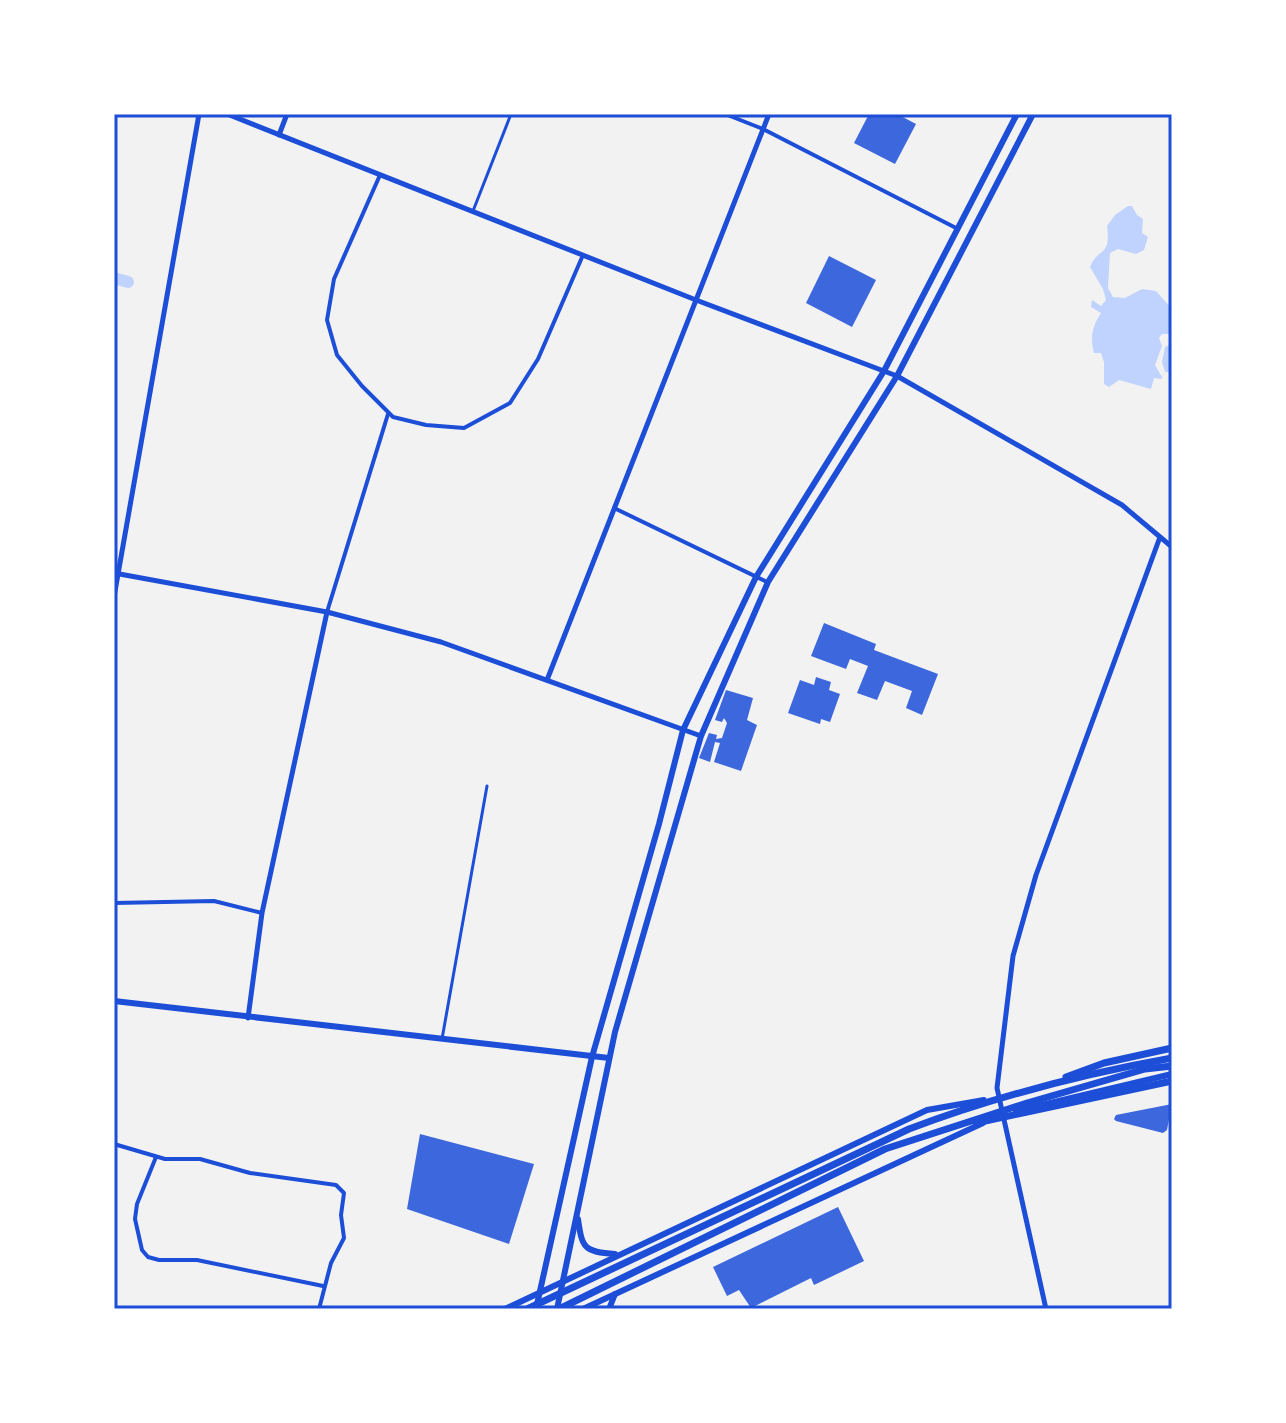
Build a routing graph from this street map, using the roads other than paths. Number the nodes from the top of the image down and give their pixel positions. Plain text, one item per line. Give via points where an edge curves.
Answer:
1 (199, 114) edge
2 (227, 114) edge
3 (287, 114) edge
4 (511, 114) edge
5 (725, 114) edge
6 (769, 114) edge
7 (1017, 114) edge
8 (1033, 114) edge
9 (763, 129) junction
10 (279, 135) junction
11 (380, 175) junction
12 (473, 211) junction
13 (958, 229) junction
14 (583, 255) junction
15 (696, 300) junction
16 (884, 371) junction
17 (897, 376) junction
18 (388, 414) junction
19 (614, 508) junction
20 (1160, 537) junction
21 (1172, 547) edge
22 (116, 574) edge
23 (756, 577) junction
24 (768, 582) junction
25 (114, 597) edge
26 (327, 612) junction
27 (547, 680) junction
28 (683, 730) junction
29 (701, 736) junction
30 (487, 786) dead end
31 (114, 903) edge
32 (262, 913) junction
33 (114, 1001) edge
34 (248, 1018) junction
35 (442, 1039) junction
36 (1172, 1048) edge
37 (592, 1057) junction
38 (609, 1058) junction
39 (1172, 1058) edge
40 (1172, 1066) edge
41 (1172, 1074) edge
42 (1172, 1081) edge
43 (1033, 1088) junction
44 (998, 1098) junction
45 (1002, 1115) junction
46 (919, 1136) junction
47 (114, 1144) edge
48 (156, 1157) junction
49 (577, 1212) junction
50 (618, 1254) junction
51 (562, 1280) junction
52 (323, 1286) junction
53 (540, 1291) junction
54 (616, 1292) junction
55 (319, 1309) edge
56 (505, 1309) edge
57 (527, 1309) edge
58 (536, 1309) edge
59 (558, 1309) edge
60 (583, 1309) edge
61 (609, 1309) edge
62 (1046, 1309) edge

1 - 22 street
2 - 10 street
3 - 10 street
4 - 12 street
5 - 9 street
6 - 9 street
7 - 13 main road
8 - 17 main road
9 - 13 street
9 - 15 street
10 - 11 street
11 - 12 street
11 - 18 street via 334,279 327,320 337,355
12 - 14 street
13 - 16 main road
14 - 15 street
14 - 18 street via 538,359 510,403 464,428
15 - 16 street
15 - 19 street
16 - 17 street
16 - 23 main road
17 - 20 street via 1122,505
17 - 24 main road
18 - 26 street
19 - 23 street
19 - 27 street
20 - 21 street
20 - 44 street via 1027,904 1013,956
22 - 25 street
22 - 26 street
23 - 24 street
23 - 28 main road
24 - 29 main road
26 - 27 street via 441,642
26 - 32 street
27 - 28 street
28 - 29 street
28 - 37 main road
29 - 38 main road
30 - 35 street
31 - 32 street via 214,901
32 - 34 street
33 - 34 main road
34 - 35 main road
35 - 37 main road
36 - 43 highway via 1104,1063
37 - 38 main road
37 - 53 main road
38 - 49 main road
39 - 43 highway
39 - 44 main road
40 - 46 highway via 1145,1069
41 - 45 main road
42 - 46 highway
43 - 57 highway via 874,1144
44 - 45 street
44 - 50 main road via 927,1110
45 - 54 main road
45 - 62 street
46 - 59 highway
47 - 48 street
48 - 52 street via 135,1219 148,1257 197,1260
48 - 52 street via 200,1159 250,1173 336,1185 344,1193 344,1238
49 - 50 main road via 586,1248
49 - 51 main road
50 - 51 main road
51 - 53 main road
51 - 59 main road
52 - 55 street
53 - 56 main road
53 - 58 main road
54 - 60 main road
54 - 61 main road

